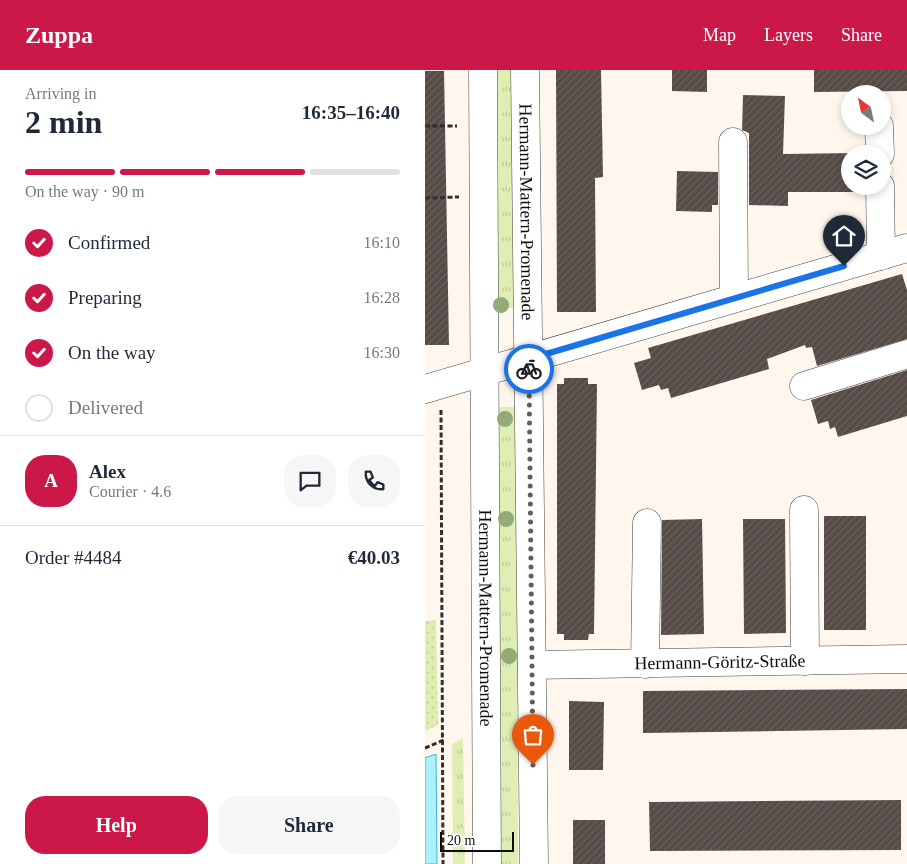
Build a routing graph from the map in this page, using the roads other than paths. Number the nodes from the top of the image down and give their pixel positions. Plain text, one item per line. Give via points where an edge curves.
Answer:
1 (483, 70) edge
2 (525, 70) edge
3 (733, 142) dead end
4 (880, 195) edge
5 (907, 248) edge
6 (881, 256) junction
7 (733, 298) junction
8 (907, 354) edge
9 (529, 359) junction
10 (483, 372) junction
11 (803, 386) dead end
12 (433, 387) edge
13 (804, 510) dead end
14 (647, 523) dead end
15 (907, 659) edge
16 (805, 661) junction
17 (645, 664) junction
18 (532, 665) junction
19 (487, 864) edge
20 (534, 864) edge

1 - 10 street, Hermann-Mattern-Promenade
2 - 9 street, Hermann-Mattern-Promenade
3 - 7 street
4 - 6 street
5 - 6 street
6 - 7 street
7 - 9 street
8 - 11 street
9 - 10 street
9 - 18 street, Hermann-Mattern-Promenade
10 - 12 street
10 - 19 street, Hermann-Mattern-Promenade
13 - 16 street
14 - 17 street
15 - 16 street, Hermann-Göritz-Straße
16 - 17 street, Hermann-Göritz-Straße
17 - 18 street, Hermann-Göritz-Straße
18 - 20 street, Hermann-Mattern-Promenade

